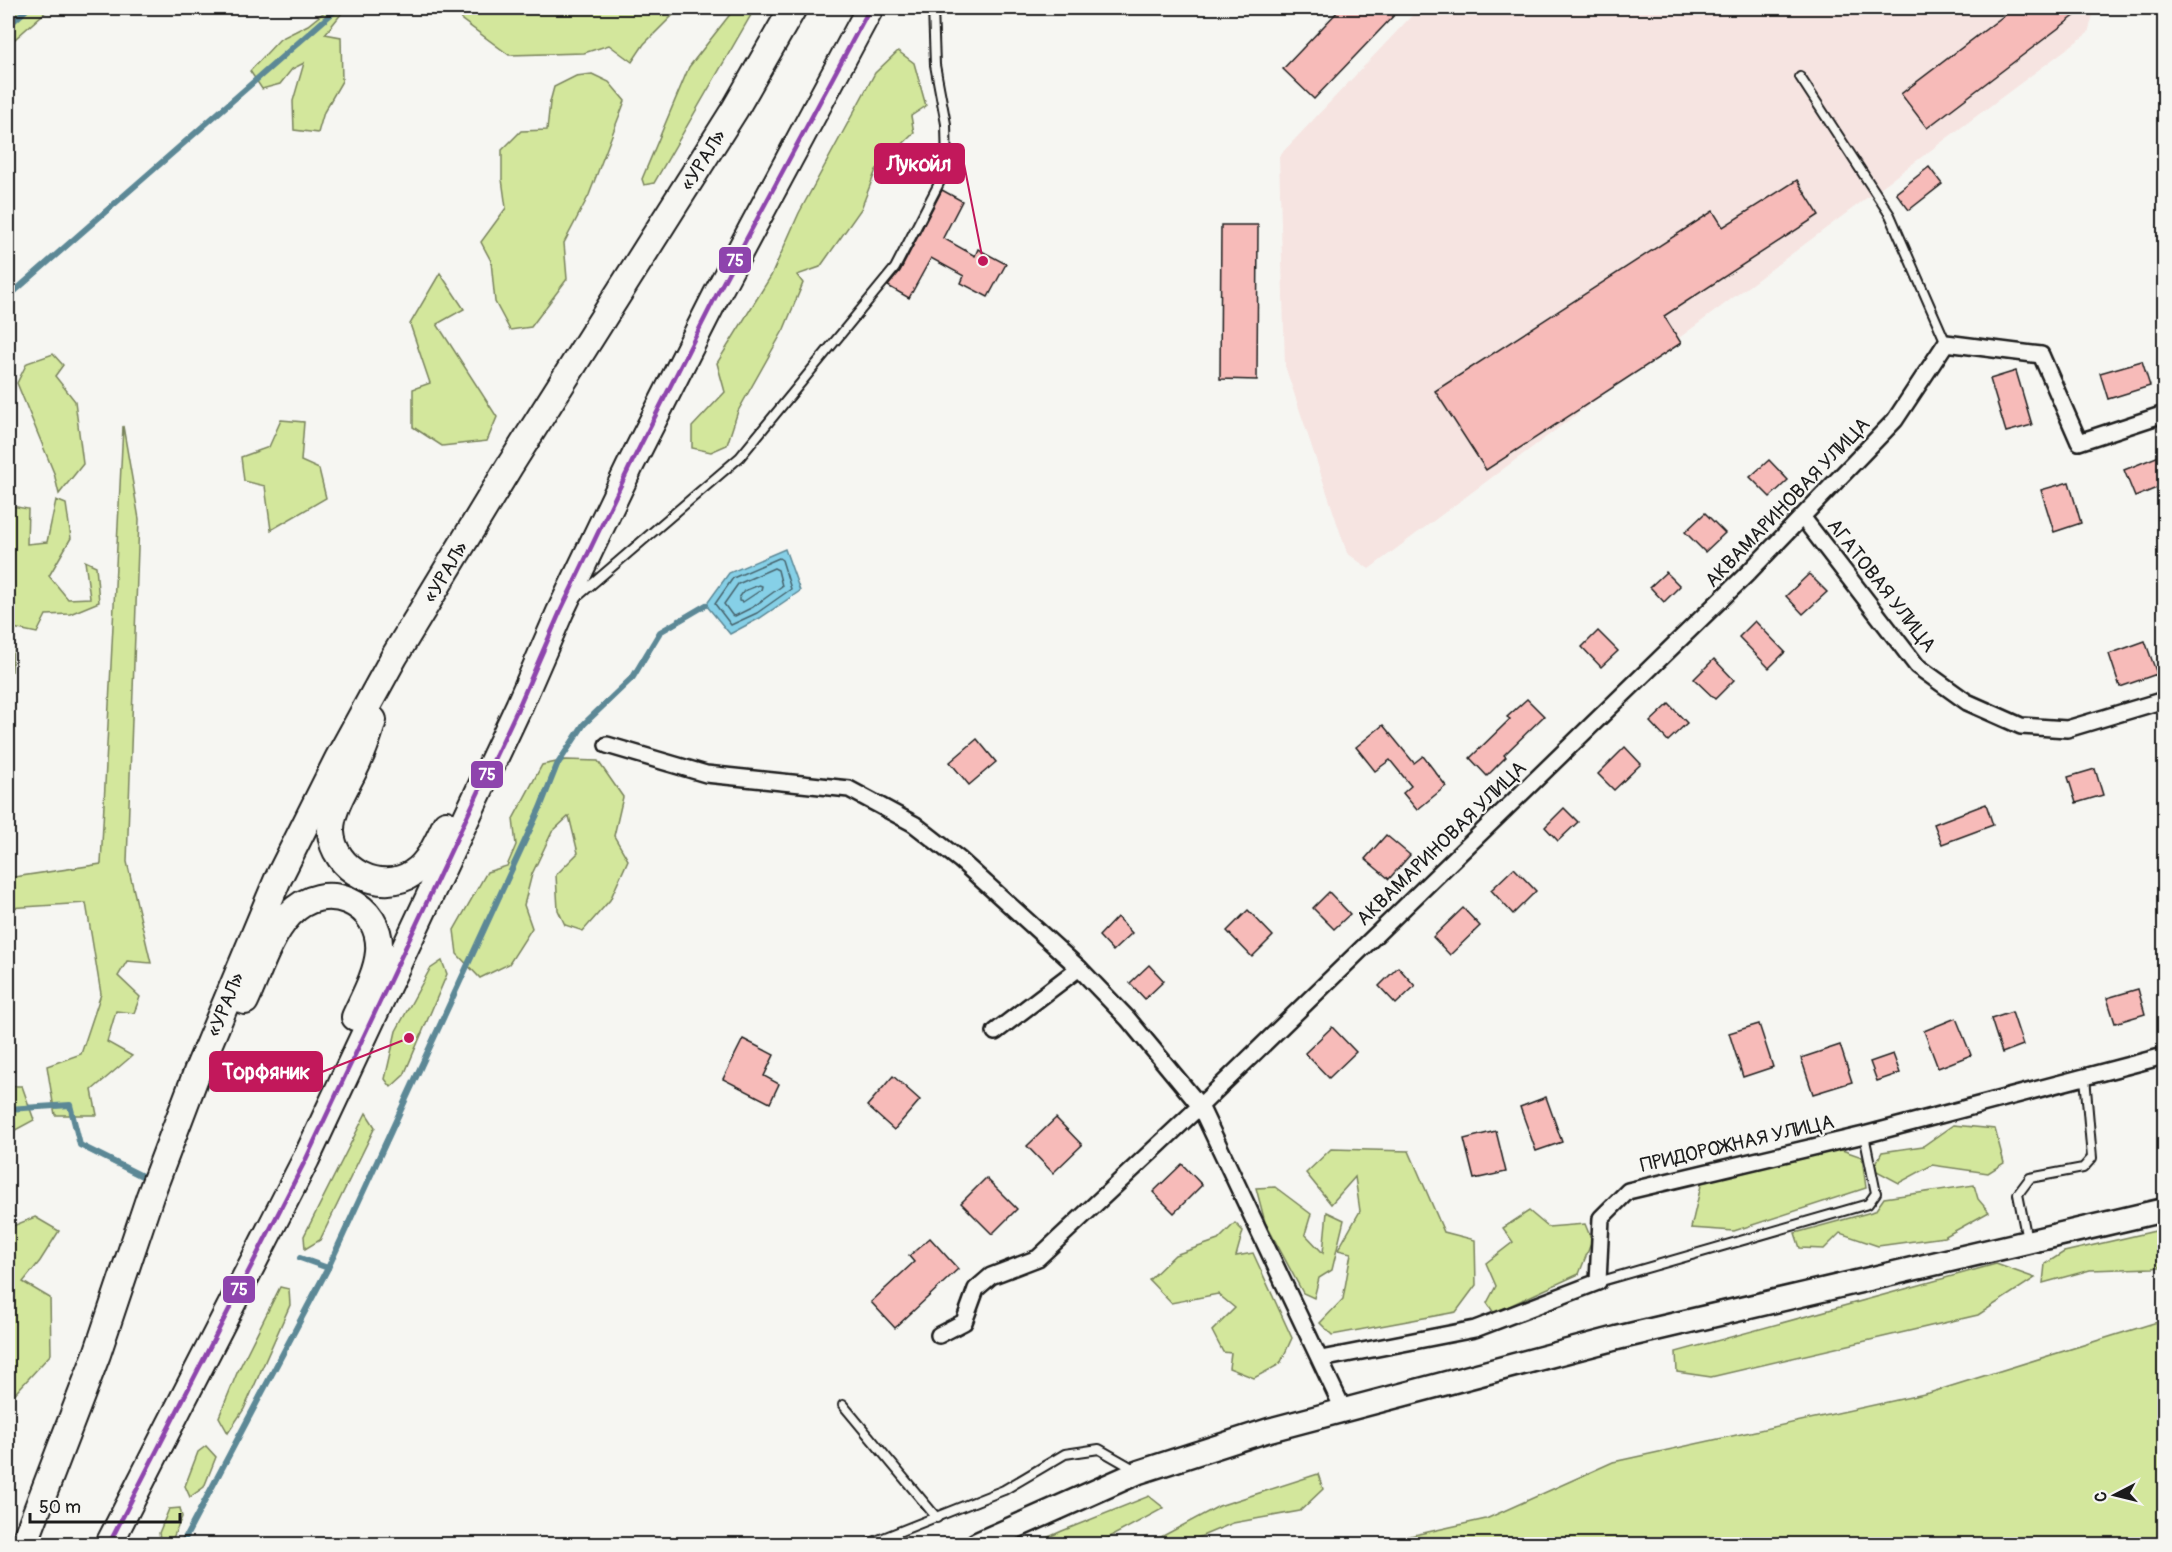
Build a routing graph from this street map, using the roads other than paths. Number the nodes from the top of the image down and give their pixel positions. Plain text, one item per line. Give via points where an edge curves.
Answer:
1 (793, 8) edge
2 (870, 8) edge
3 (933, 8) edge
4 (1800, 77) dead end
5 (1946, 343) junction
6 (2164, 414) edge
7 (1803, 518) junction
8 (560, 612) junction
9 (394, 657) junction
10 (2164, 700) edge
11 (519, 706) junction
12 (607, 745) dead end
13 (1079, 968) junction
14 (995, 1032) dead end
15 (2164, 1056) edge
16 (197, 1072) junction
17 (2085, 1077) junction
18 (1200, 1106) junction
19 (1864, 1135) junction
20 (306, 1159) junction
21 (2164, 1210) edge
22 (2028, 1242) junction
23 (1598, 1282) junction
24 (939, 1335) dead end
25 (1321, 1359) junction
26 (843, 1406) dead end
27 (1344, 1411) junction
28 (1139, 1472) junction
29 (937, 1518) junction
30 (24, 1545) edge
31 (109, 1545) edge
32 (868, 1545) edge
33 (977, 1545) edge

1 - 9 highway, «УРАЛ» via 735,109
2 - 8 highway via 712,304
3 - 8 lane via 947,168 895,268 740,457
4 - 5 lane via 1890,215
5 - 6 street via 2041,355 2079,442
5 - 7 street, АКВАМАРИНОВАЯ УЛИЦА via 1895,420
7 - 10 street, АГАТОВАЯ УЛИЦА via 1917,666 1966,702 2021,726 2067,729
7 - 18 street, АКВАМАРИНОВАЯ УЛИЦА
8 - 11 highway
9 - 11 highway via 331,831 335,852 367,878 396,882 415,873 433,851 474,770
9 - 16 highway, «УРАЛ» via 277,881
11 - 20 highway
12 - 13 street via 706,774 849,789 923,831
13 - 14 street
13 - 18 street via 1128,1019
15 - 17 street, ПРИДОРОЖНАЯ УЛИЦА
16 - 20 highway via 231,1033 273,940 290,914 306,902 332,895 369,916 377,933 376,968 326,1085
16 - 30 highway, «УРАЛ»
17 - 19 street, ПРИДОРОЖНАЯ УЛИЦА
17 - 22 lane via 2092,1158 2083,1168 2030,1178 2018,1194
18 - 24 street, АКВАМАРИНОВАЯ УЛИЦА via 1038,1258 991,1276 976,1289 964,1322
18 - 25 street
19 - 23 street, ПРИДОРОЖНАЯ УЛИЦА via 1628,1191 1601,1218
19 - 23 lane via 1876,1193 1868,1204
20 - 31 highway
21 - 22 main road
22 - 27 main road via 1617,1338
23 - 25 street via 1475,1329
25 - 27 street
26 - 29 lane
27 - 28 main road via 1269,1430
28 - 29 lane via 1099,1449 1065,1454 1004,1490
28 - 33 main road
29 - 32 lane

